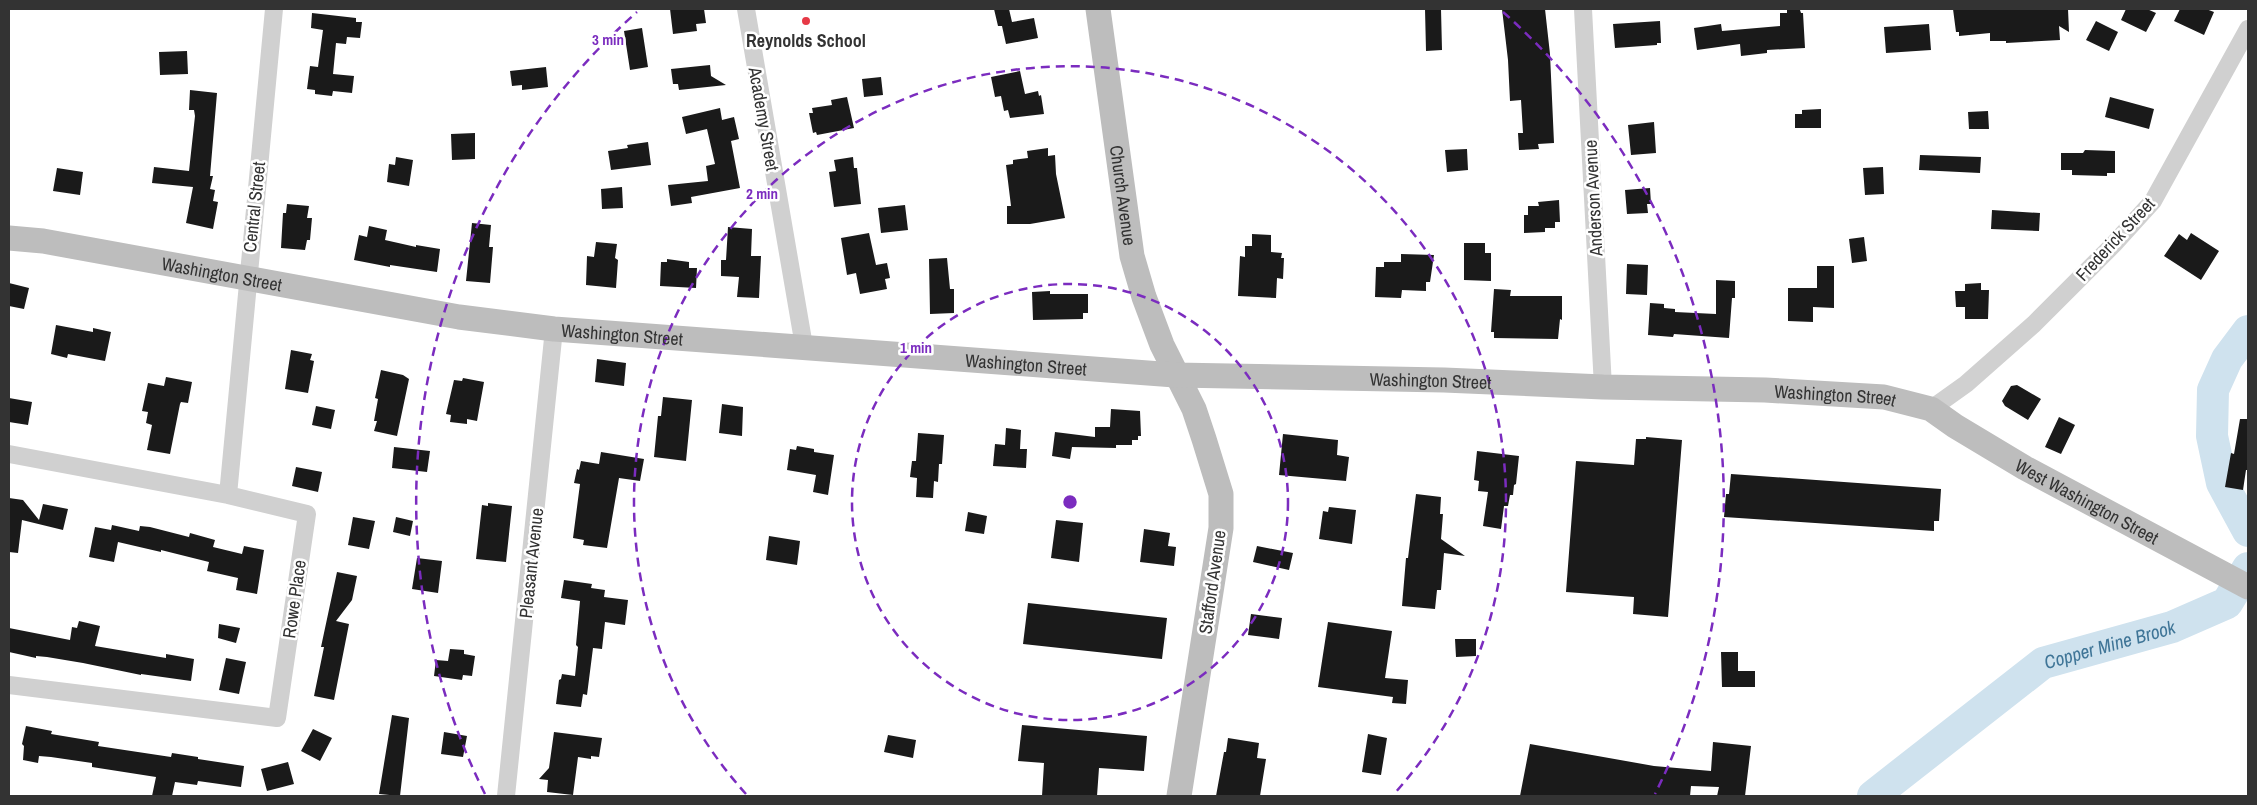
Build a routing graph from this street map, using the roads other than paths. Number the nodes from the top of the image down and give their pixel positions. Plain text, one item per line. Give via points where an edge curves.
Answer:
1 (274, 9) edge
2 (746, 9) edge
3 (1098, 9) edge
4 (1582, 9) edge
5 (2248, 29) edge
6 (9, 238) edge
7 (247, 279) junction
8 (554, 329) junction
9 (804, 346) junction
10 (1176, 375) junction
11 (1603, 387) junction
12 (1931, 409) junction
13 (9, 454) edge
14 (228, 495) junction
15 (2248, 587) edge
16 (9, 685) edge
17 (506, 796) edge
18 (1179, 796) edge

1 - 7 street, Central Street
2 - 9 street, Academy Street
3 - 10 main road, Church Avenue via 1132,256 1144,297
4 - 11 street, Anderson Avenue
5 - 12 street, Frederick Street via 2152,201 2034,324 1966,384
6 - 7 main road, Washington Street
7 - 8 main road, Washington Street via 459,317
7 - 14 street, Central Street
8 - 9 main road, Washington Street
8 - 17 street, Pleasant Avenue
9 - 10 main road, Washington Street
10 - 11 main road, Washington Street via 1453,380
10 - 18 main road, Stafford Avenue via 1194,409 1221,494 1221,528
11 - 12 main road, Washington Street via 1765,390 1884,397
12 - 15 main road, West Washington Street via 2025,468
13 - 14 street, Rowe Place
14 - 16 street, Rowe Place via 307,514 277,718

